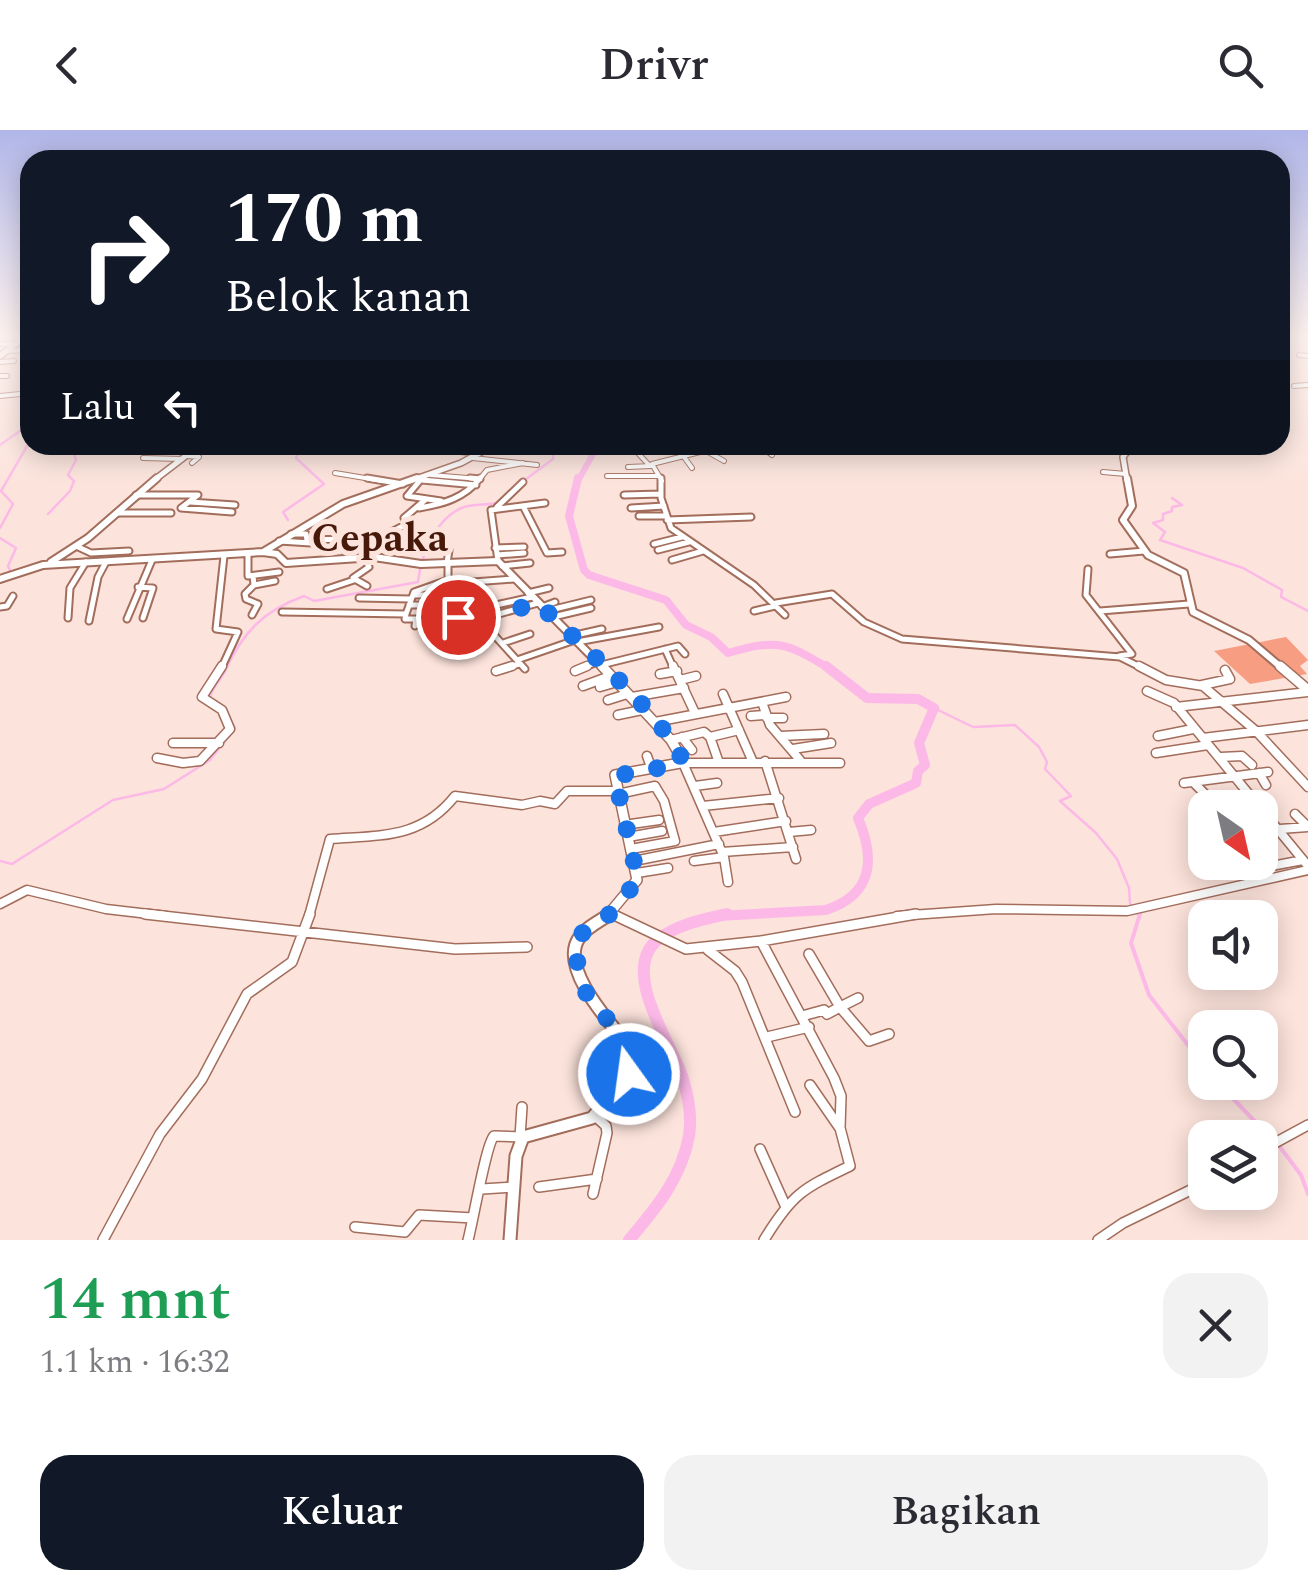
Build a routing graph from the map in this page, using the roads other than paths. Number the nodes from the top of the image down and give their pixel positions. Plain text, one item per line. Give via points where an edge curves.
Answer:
1 (191, 455) edge
2 (470, 455) edge
3 (640, 455) edge
4 (693, 455) edge
5 (712, 455) edge
6 (1124, 455) edge
7 (477, 456) junction
8 (684, 457) junction
9 (143, 458) dead end
10 (188, 459) junction
11 (724, 461) dead end
12 (523, 463) junction
13 (537, 465) dead end
14 (651, 466) junction
15 (628, 467) dead end
16 (692, 468) dead end
17 (335, 472) dead end
18 (1103, 472) dead end
19 (1126, 474) junction
20 (431, 475) junction
21 (607, 476) dead end
22 (661, 476) junction
23 (422, 479) junction
24 (478, 482) junction
25 (523, 482) dead end
26 (404, 484) junction
27 (136, 494) junction
28 (661, 496) junction
29 (626, 497) dead end
30 (425, 500) junction
31 (447, 502) junction
32 (545, 503) dead end
33 (523, 506) junction
34 (664, 506) junction
35 (234, 508) dead end
36 (415, 508) junction
37 (496, 508) junction
38 (631, 508) dead end
39 (117, 513) junction
40 (171, 513) dead end
41 (639, 516) dead end
42 (751, 516) dead end
43 (666, 518) junction
44 (290, 534) junction
45 (368, 534) dead end
46 (306, 535) junction
47 (683, 536) junction
48 (335, 539) junction
49 (279, 541) junction
50 (690, 542) junction
51 (318, 543) dead end
52 (76, 546) junction
53 (329, 550) dead end
54 (449, 550) dead end
55 (524, 550) dead end
56 (704, 550) junction
57 (1144, 550) junction
58 (129, 552) dead end
59 (262, 552) junction
60 (562, 552) dead end
61 (346, 553) dead end
62 (248, 554) junction
63 (1110, 554) dead end
64 (224, 556) junction
65 (498, 557) junction
66 (365, 558) junction
67 (152, 560) junction
68 (672, 560) dead end
69 (57, 562) junction
70 (86, 562) junction
71 (106, 562) junction
72 (282, 562) junction
73 (448, 563) junction
74 (530, 563) dead end
75 (1088, 570) dead end
76 (254, 576) junction
77 (277, 576) junction
78 (514, 578) junction
79 (0, 580) edge
80 (354, 580) junction
81 (442, 584) junction
82 (254, 585) junction
83 (367, 586) dead end
84 (138, 587) junction
85 (549, 588) dead end
86 (326, 589) dead end
87 (444, 595) dead end
88 (13, 596) dead end
89 (360, 598) dead end
90 (411, 599) junction
91 (555, 602) dead end
92 (434, 604) dead end
93 (591, 604) dead end
94 (775, 604) junction
95 (1189, 604) junction
96 (540, 605) junction
97 (0, 606) edge
98 (754, 611) dead end
99 (1099, 611) junction
100 (282, 612) dead end
101 (406, 614) junction
102 (252, 615) dead end
103 (785, 615) dead end
104 (497, 616) junction
105 (458, 617) dead end
106 (68, 618) dead end
107 (143, 618) dead end
108 (128, 620) dead end
109 (88, 621) dead end
110 (485, 622) junction
111 (466, 623) dead end
112 (415, 626) dead end
113 (658, 626) dead end
114 (602, 629) dead end
115 (530, 634) dead end
116 (493, 635) junction
117 (574, 639) junction
118 (476, 640) dead end
119 (502, 643) junction
120 (665, 649) junction
121 (685, 654) dead end
122 (1120, 657) junction
123 (598, 664) junction
124 (520, 665) junction
125 (1225, 670) dead end
126 (496, 671) dead end
127 (575, 671) dead end
128 (660, 674) dead end
129 (678, 675) junction
130 (696, 676) dead end
131 (614, 679) junction
132 (583, 686) dead end
133 (1201, 686) junction
134 (600, 687) dead end
135 (684, 688) junction
136 (1147, 690) dead end
137 (1308, 691) edge
138 (723, 694) dead end
139 (630, 695) junction
140 (786, 698) dead end
141 (608, 700) dead end
142 (1234, 700) junction
143 (1223, 701) junction
144 (762, 702) junction
145 (730, 706) junction
146 (1176, 707) junction
147 (643, 709) junction
148 (1244, 710) dead end
149 (695, 713) junction
150 (618, 715) dead end
151 (751, 716) dead end
152 (766, 716) junction
153 (783, 718) dead end
154 (654, 722) junction
155 (1224, 724) dead end
156 (1308, 724) edge
157 (1194, 729) junction
158 (739, 730) junction
159 (1256, 731) junction
160 (824, 734) dead end
161 (1232, 735) junction
162 (710, 736) junction
163 (779, 736) junction
164 (1158, 736) dead end
165 (682, 737) junction
166 (671, 740) junction
167 (1206, 742) junction
168 (173, 743) dead end
169 (831, 743) dead end
170 (219, 744) junction
171 (793, 749) junction
172 (692, 750) dead end
173 (1156, 752) dead end
174 (647, 756) dead end
175 (1220, 757) junction
176 (157, 758) dead end
177 (718, 760) junction
178 (752, 760) junction
179 (765, 761) junction
180 (800, 762) junction
181 (683, 763) junction
182 (840, 763) dead end
183 (1252, 765) dead end
184 (651, 767) junction
185 (1235, 775) junction
186 (717, 783) dead end
187 (1266, 785) dead end
188 (695, 786) junction
189 (1308, 787) edge
190 (1198, 790) edge
191 (616, 793) junction
192 (778, 798) junction
193 (702, 806) junction
194 (1296, 814) dead end
195 (659, 820) dead end
196 (786, 821) junction
197 (623, 825) junction
198 (1308, 827) edge
199 (1279, 829) junction
200 (811, 830) dead end
201 (662, 832) dead end
202 (714, 832) junction
203 (789, 832) junction
204 (626, 837) junction
205 (793, 847) junction
206 (722, 851) junction
207 (632, 855) junction
208 (796, 859) dead end
209 (694, 861) dead end
210 (1306, 865) edge
211 (1278, 867) edge
212 (668, 868) dead end
213 (638, 873) junction
214 (728, 882) dead end
215 (0, 904) edge
216 (611, 914) junction
217 (305, 932) junction
218 (762, 941) junction
219 (528, 947) dead end
220 (707, 949) junction
221 (809, 954) dead end
222 (858, 998) dead end
223 (840, 1007) junction
224 (802, 1016) junction
225 (808, 1027) junction
226 (890, 1034) dead end
227 (767, 1037) junction
228 (810, 1086) dead end
229 (522, 1108) dead end
230 (795, 1112) dead end
231 (594, 1116) junction
232 (1308, 1125) edge
233 (840, 1128) junction
234 (521, 1137) junction
235 (1278, 1141) edge
236 (760, 1149) dead end
237 (597, 1180) junction
238 (514, 1187) junction
239 (539, 1187) dead end
240 (482, 1188) junction
241 (1188, 1191) edge
242 (593, 1194) dead end
243 (785, 1205) junction
244 (473, 1218) junction
245 (354, 1226) dead end
246 (103, 1240) edge
247 (468, 1240) edge
248 (510, 1240) edge
249 (764, 1240) edge
250 (1098, 1240) edge

1 - 10 street
2 - 7 street
3 - 14 street
4 - 8 street
5 - 11 street
6 - 19 street
7 - 12 street
7 - 20 street
8 - 14 street
8 - 16 street
9 - 10 street
10 - 27 street
12 - 13 street
12 - 24 street via 487,470
14 - 15 street
14 - 22 street
17 - 26 street
18 - 19 street
19 - 57 street via 1132,506 1122,520
20 - 23 street
20 - 24 street
21 - 22 street
22 - 28 street
23 - 24 street
23 - 26 street
23 - 30 street via 407,496
24 - 31 street
25 - 37 street
26 - 44 street via 343,504
27 - 35 street via 200,496 181,508
27 - 39 street
28 - 29 street
28 - 34 street
30 - 31 street
30 - 36 street
31 - 36 street
32 - 33 street
33 - 37 street
33 - 60 street via 547,553
34 - 38 street
34 - 43 street
36 - 66 street via 406,524 360,548
37 - 65 street via 489,518
39 - 40 street
39 - 52 street
41 - 43 street
42 - 43 street
43 - 47 street
44 - 46 street
44 - 49 street
45 - 46 street
46 - 48 street
47 - 50 street
47 - 50 street via 656,547
48 - 53 street
48 - 61 street via 352,539
49 - 51 street
49 - 59 street
50 - 56 street
52 - 58 street via 91,553
52 - 69 street
54 - 73 street
55 - 65 street
56 - 68 street
56 - 94 street
57 - 63 street
57 - 95 street via 1184,573
59 - 62 street
59 - 72 street
62 - 64 street
62 - 76 street via 247,574
64 - 67 street
64 - 170 street via 216,629 238,632 202,697 220,708 230,726
65 - 73 street
65 - 74 street
65 - 78 street
66 - 72 street
66 - 73 street
66 - 80 street via 368,570
67 - 71 street
67 - 84 street
69 - 70 street
69 - 79 street
70 - 71 street
70 - 106 street via 66,596
71 - 109 street
72 - 77 street
73 - 81 street
75 - 99 street via 1086,592
76 - 77 street
76 - 82 street
77 - 82 street
78 - 81 street
78 - 96 street
80 - 83 street
80 - 86 street
81 - 90 street
82 - 102 street via 245,594 258,604
84 - 107 street via 153,588
84 - 108 street
85 - 96 street
87 - 90 street
88 - 97 street
89 - 90 street
90 - 92 street
90 - 101 street
91 - 96 street
93 - 96 street
94 - 98 street
94 - 103 street
94 - 122 street via 832,594 864,622 902,640
95 - 99 street
95 - 137 street via 1198,616 1252,642
96 - 104 street
96 - 104 street via 494,602
96 - 117 street
99 - 122 street via 1132,654
100 - 101 street
101 - 112 street
104 - 110 street
105 - 110 street
110 - 111 street
110 - 116 street
113 - 117 street
114 - 117 street
115 - 119 street
116 - 118 street
116 - 119 street
117 - 123 street
117 - 124 street
119 - 124 street
120 - 121 street via 680,646
120 - 123 street
120 - 129 street
122 - 133 street via 1166,680
123 - 127 street
123 - 131 street
124 - 126 street
125 - 133 street via 1230,679
128 - 129 street
129 - 130 street
129 - 135 street
131 - 132 street
131 - 134 street
131 - 139 street
133 - 143 street
135 - 139 street
135 - 149 street
136 - 146 street
137 - 142 street
138 - 145 street
139 - 141 street
139 - 147 street
140 - 144 street
142 - 143 street
142 - 148 street
143 - 146 street
143 - 159 street
144 - 145 street
144 - 152 street
145 - 149 street
145 - 158 street
146 - 157 street
147 - 150 street
147 - 154 street
149 - 154 street
151 - 152 street
152 - 153 street
152 - 163 street
154 - 166 street
155 - 161 street
156 - 159 street
157 - 164 street
157 - 167 street
158 - 162 street
158 - 178 street
159 - 161 street
159 - 189 street
160 - 163 street
161 - 167 street
162 - 165 street
162 - 177 street
163 - 171 street
165 - 166 street
165 - 172 street
166 - 181 street
167 - 173 street
167 - 175 street
168 - 170 street
169 - 171 street
170 - 176 street via 195,765
171 - 180 street
174 - 184 street
175 - 183 street via 1242,756
175 - 185 street
177 - 178 street
177 - 181 street
178 - 179 street
179 - 180 street
179 - 192 street
180 - 182 street
181 - 184 street
181 - 188 street
184 - 191 street via 617,773
185 - 187 street via 1264,773
185 - 190 street via 1188,782
185 - 199 street
186 - 188 street
188 - 193 street
191 - 197 street
191 - 207 street via 655,786 675,841
191 - 217 street via 566,791 556,804 522,805 455,796 436,819 401,832 330,839
192 - 193 street
192 - 196 street
193 - 202 street
194 - 198 street
195 - 197 street
196 - 202 street
196 - 203 street
197 - 204 street
198 - 199 street
199 - 210 street
200 - 203 street
201 - 204 street
202 - 206 street
203 - 205 street
204 - 207 street
205 - 206 street
205 - 208 street
206 - 207 street
206 - 209 street
206 - 214 street
207 - 213 street
210 - 211 street
210 - 218 street via 1153,908 908,914
212 - 213 street
213 - 216 street
215 - 217 street via 27,890 106,909
216 - 220 street via 676,946
216 - 231 street via 580,935 574,948 584,990 633,1057 627,1079
217 - 219 street via 454,949
217 - 246 street via 291,964 248,994
218 - 220 street
218 - 224 street
220 - 227 street via 738,974
221 - 223 street
222 - 223 street
223 - 224 street
223 - 226 street via 869,1041
224 - 225 street
225 - 227 street
225 - 233 street via 840,1088
227 - 230 street
228 - 233 street
229 - 234 street
231 - 234 street
231 - 237 street via 608,1132
232 - 235 street
233 - 243 street via 850,1166 814,1181
234 - 238 street
234 - 240 street via 490,1138
236 - 243 street
237 - 239 street
237 - 242 street
238 - 240 street
238 - 248 street
240 - 244 street
241 - 250 street
243 - 249 street
244 - 245 street via 420,1215 405,1232
244 - 247 street

